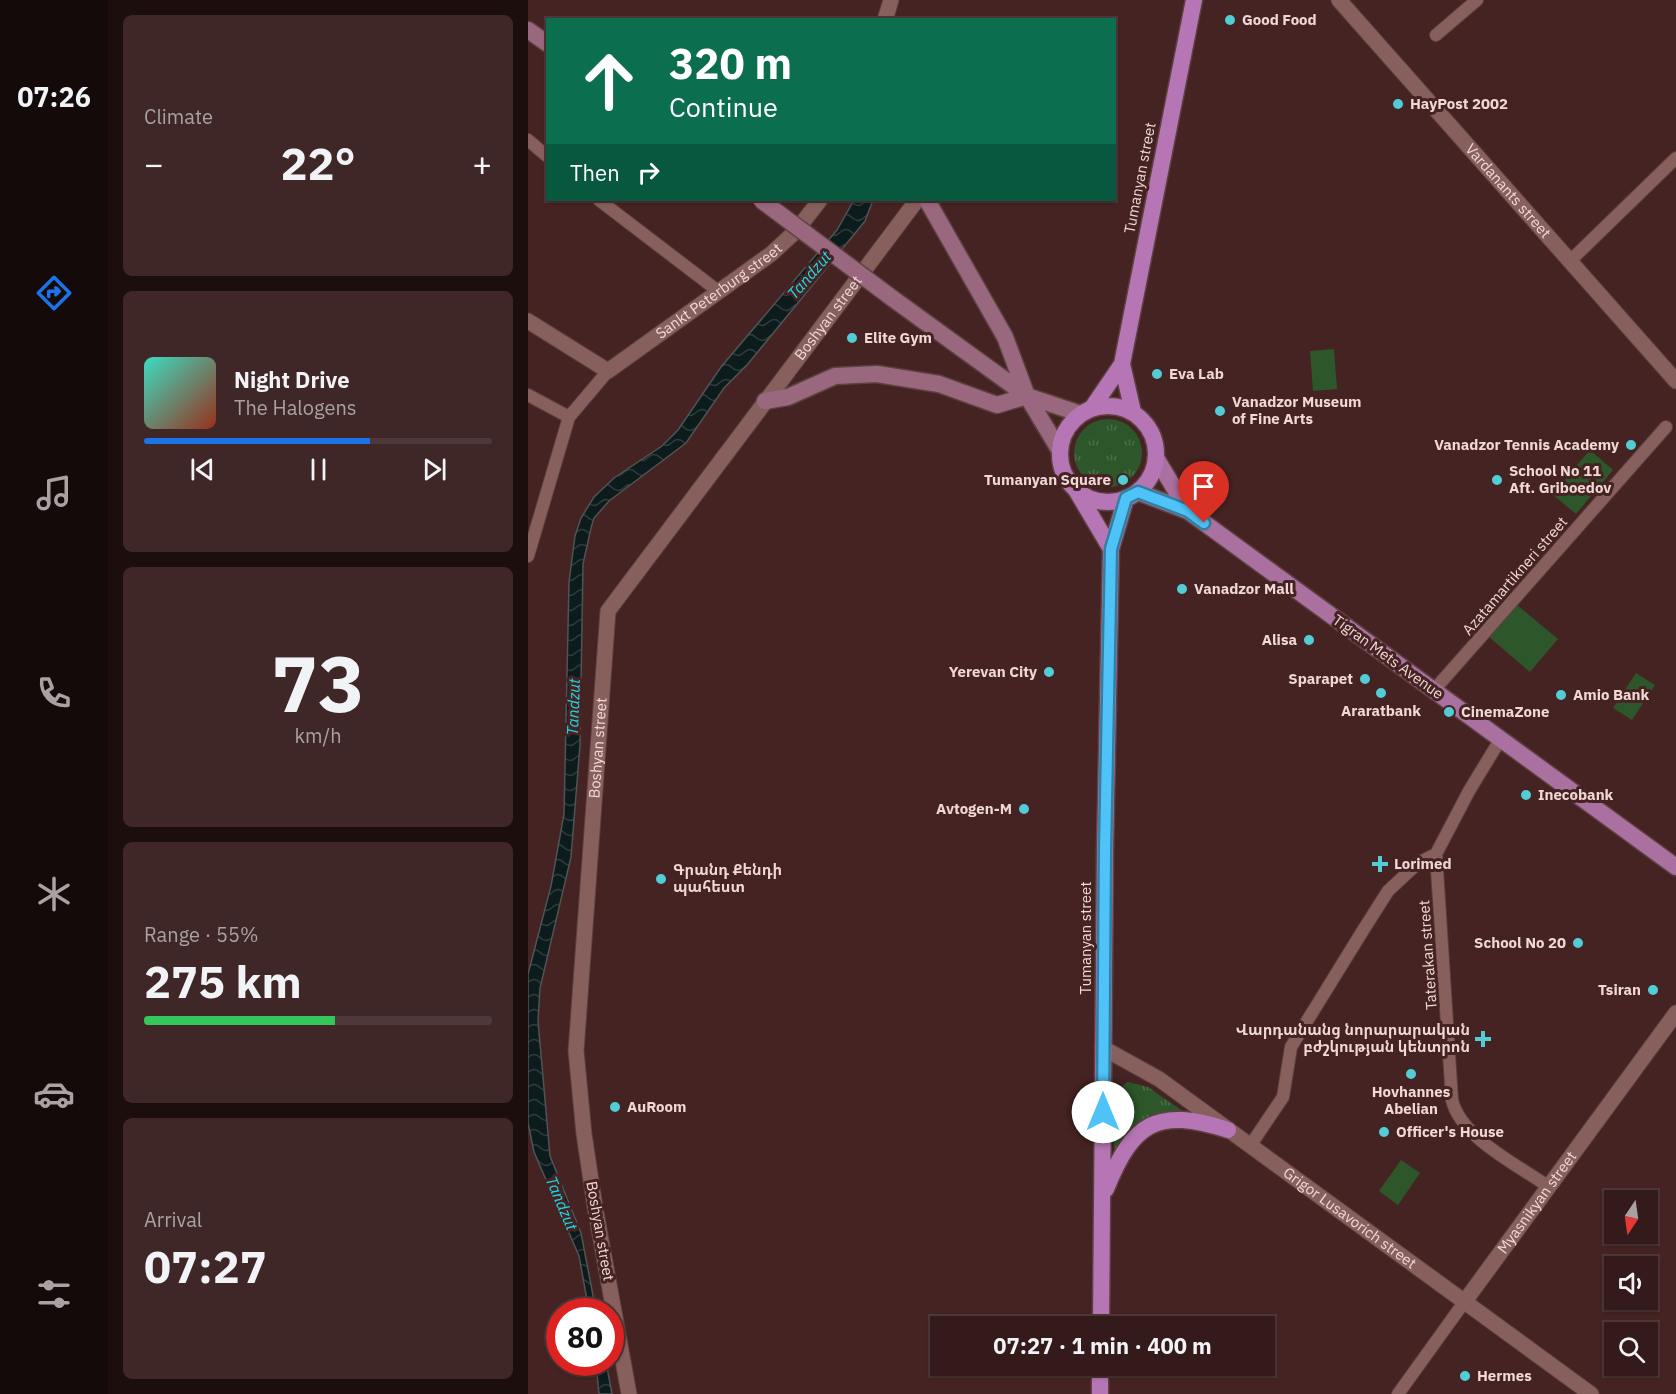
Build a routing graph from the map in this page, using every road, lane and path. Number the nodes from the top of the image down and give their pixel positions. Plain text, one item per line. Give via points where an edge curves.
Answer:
1 (891, 0) edge
2 (1194, 0) edge
3 (1339, 0) edge
4 (1477, 0) edge
5 (886, 18) edge
6 (528, 30) edge
7 (1436, 35) dead end
8 (546, 43) edge
9 (528, 140) edge
10 (546, 155) edge
11 (1676, 158) edge
12 (600, 201) edge
13 (762, 201) edge
14 (819, 201) edge
15 (916, 201) edge
16 (928, 201) edge
17 (1570, 261) junction
18 (718, 291) junction
19 (528, 321) edge
20 (1122, 364) junction
21 (608, 371) junction
22 (1676, 381) edge
23 (528, 395) edge
24 (1027, 396) junction
25 (765, 401) junction
26 (1087, 411) junction
27 (1133, 412) junction
28 (569, 417) junction
29 (1666, 427) dead end
30 (1060, 451) junction
31 (1156, 458) junction
32 (1074, 487) junction
33 (1132, 495) junction
34 (1188, 511) junction
35 (1111, 549) junction
36 (528, 556) edge
37 (1434, 690) junction
38 (1500, 740) junction
39 (1436, 854) junction
40 (1676, 867) edge
41 (1676, 1013) edge
42 (1103, 1048) junction
43 (1228, 1130) junction
44 (1250, 1146) junction
45 (1549, 1187) junction
46 (1102, 1198) junction
47 (1465, 1301) junction
48 (1101, 1316) edge
49 (1100, 1376) edge
50 (629, 1394) edge
51 (1100, 1394) edge
52 (1398, 1394) edge
53 (1591, 1394) edge

1 - 5 street
2 - 20 highway, Tumanyan street
3 - 17 street, Vardanants street
4 - 7 street
6 - 8 main road
9 - 10 street
11 - 17 street
12 - 18 street
13 - 24 main road, bridge
14 - 18 street, Sankt Peterburg street via 771,254
15 - 25 street, Boshyan street
16 - 24 main road via 1005,337
17 - 22 street, Vardanants street
18 - 21 street, Sankt Peterburg street
19 - 21 street
20 - 26 highway
20 - 27 highway
21 - 28 street
23 - 28 street
24 - 25 main road via 997,405 939,384 877,374 836,375 788,397
24 - 26 main road
24 - 30 main road
25 - 50 street, Boshyan street via 608,611 576,1051 595,1207
26 - 27 highway via 1113,406
26 - 30 highway via 1064,434
27 - 31 highway via 1151,431
28 - 36 street
29 - 37 street, Azatamartikneri street
30 - 32 highway via 1065,475
31 - 33 highway via 1150,476
31 - 34 main road, Tigran Mets Avenue
32 - 33 highway via 1098,501
32 - 35 highway
33 - 34 main road, Tigran Mets Avenue
33 - 35 highway, Tumanyan street
34 - 37 main road, Tigran Mets Avenue
35 - 42 highway, Tumanyan street
37 - 38 main road, Tigran Mets Avenue
38 - 39 street
38 - 40 main road, Tigran Mets Avenue
39 - 44 street via 1418,863 1388,891 1291,1047 1283,1097
39 - 45 street, Taterakan street via 1456,1115 1473,1134
41 - 45 street, Myasnikyan street
42 - 43 street, Grigor Lusavorich street via 1159,1079
42 - 46 highway, Tumanyan street
43 - 44 street, Grigor Lusavorich street
43 - 46 highway via 1204,1122 1179,1120 1143,1129 1124,1148
44 - 47 street, Grigor Lusavorich street
45 - 47 street, Myasnikyan street
46 - 48 highway, Tumanyan street
47 - 52 street, Myasnikyan street
47 - 53 street, Grigor Lusavorich street
49 - 51 highway

